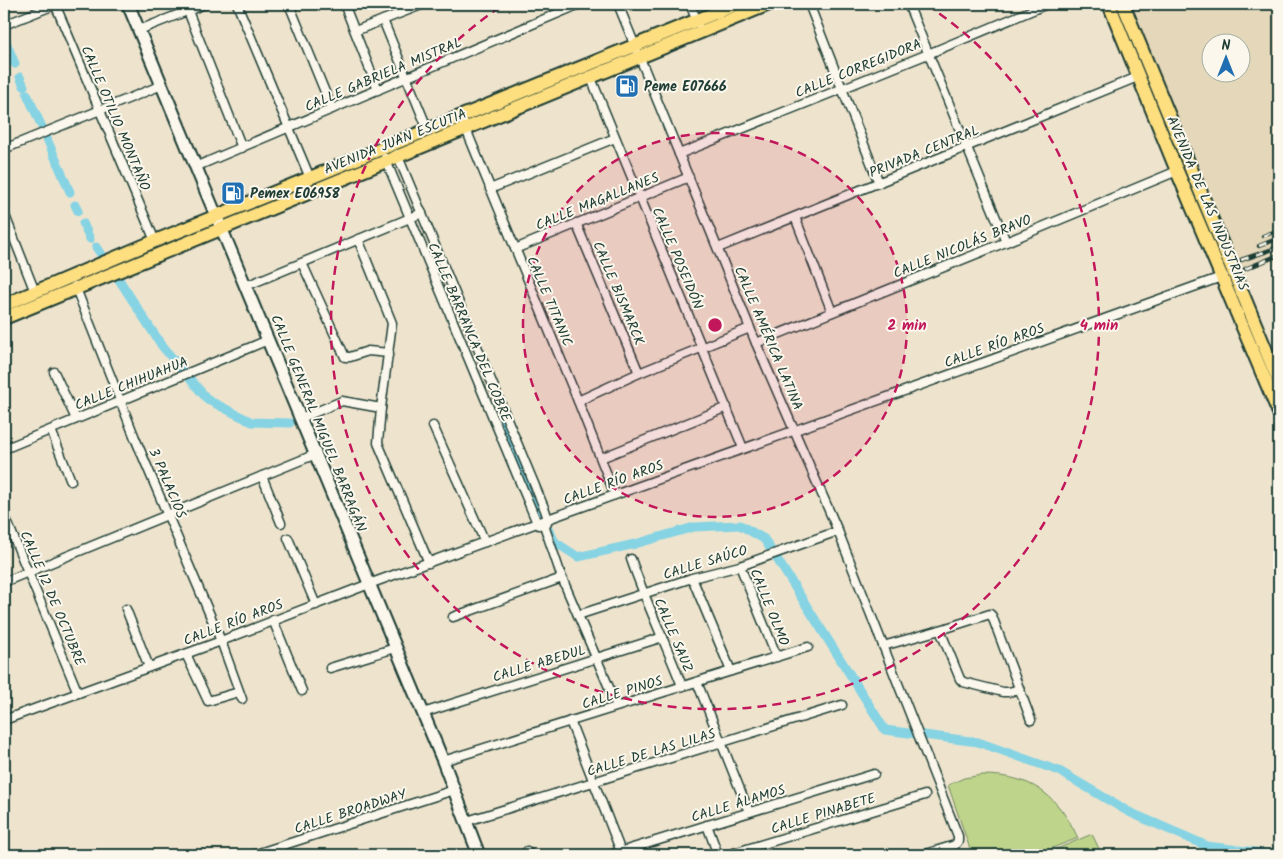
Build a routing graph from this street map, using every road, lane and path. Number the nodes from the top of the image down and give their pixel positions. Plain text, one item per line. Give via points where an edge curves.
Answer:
1 (56, 4) edge
2 (128, 4) edge
3 (205, 4) edge
4 (237, 4) edge
5 (289, 4) edge
6 (344, 4) edge
7 (424, 4) edge
8 (580, 4) edge
9 (618, 4) edge
10 (690, 4) edge
11 (736, 4) edge
12 (770, 4) edge
13 (809, 4) edge
14 (908, 4) edge
15 (1047, 4) edge
16 (1109, 4) edge
17 (1123, 4) edge
18 (188, 11) junction
19 (383, 20) junction
20 (697, 20) junction
21 (4, 25) edge
22 (139, 30) junction
23 (354, 31) junction
24 (702, 32) junction
25 (1135, 49) junction
26 (638, 51) junction
27 (928, 54) junction
28 (1140, 76) junction
29 (407, 78) junction
30 (591, 78) junction
31 (162, 85) junction
32 (842, 88) junction
33 (378, 90) junction
34 (332, 110) junction
35 (99, 111) junction
36 (464, 123) junction
37 (288, 128) junction
38 (428, 130) junction
39 (615, 138) junction
40 (242, 148) junction
41 (966, 148) junction
42 (4, 149) edge
43 (390, 153) junction
44 (679, 154) junction
45 (195, 167) junction
46 (1177, 171) junction
47 (689, 177) junction
48 (310, 178) junction
49 (879, 183) junction
50 (490, 189) junction
51 (640, 197) junction
52 (1200, 207) junction
53 (422, 212) junction
54 (4, 213) edge
55 (795, 217) junction
56 (409, 218) junction
57 (219, 222) junction
58 (576, 223) junction
59 (358, 239) junction
60 (155, 241) junction
61 (1006, 242) junction
62 (718, 248) junction
63 (515, 249) junction
64 (302, 263) junction
65 (115, 265) junction
66 (1228, 275) junction
67 (73, 283) junction
68 (246, 286) junction
69 (35, 292) junction
70 (4, 305) edge
71 (832, 312) junction
72 (4, 318) edge
73 (466, 320) junction
74 (454, 325) junction
75 (750, 328) junction
76 (268, 340) junction
77 (756, 343) junction
78 (702, 348) junction
79 (389, 352) junction
80 (54, 372) dead end
81 (639, 374) junction
82 (1279, 382) edge
83 (120, 401) junction
84 (578, 401) junction
85 (500, 402) junction
86 (488, 407) junction
87 (727, 407) junction
88 (381, 408) junction
89 (1279, 413) edge
90 (301, 418) junction
91 (76, 420) junction
92 (433, 426) dead end
93 (794, 429) junction
94 (51, 430) junction
95 (743, 448) junction
96 (4, 449) edge
97 (316, 454) junction
98 (601, 458) junction
99 (262, 476) junction
100 (71, 481) dead end
101 (615, 495) junction
102 (4, 514) edge
103 (167, 515) junction
104 (548, 519) junction
105 (281, 523) dead end
106 (537, 523) junction
107 (545, 528) junction
108 (838, 531) junction
109 (288, 538) dead end
110 (485, 542) junction
111 (631, 559) dead end
112 (428, 563) junction
113 (740, 566) junction
114 (28, 572) junction
115 (562, 578) junction
116 (692, 578) junction
117 (4, 582) edge
118 (369, 584) junction
119 (643, 594) junction
120 (316, 604) junction
121 (126, 609) dead end
122 (578, 615) junction
123 (453, 617) dead end
124 (273, 620) junction
125 (940, 630) junction
126 (663, 637) junction
127 (221, 641) junction
128 (883, 646) junction
129 (808, 647) dead end
130 (395, 648) junction
131 (186, 654) junction
132 (777, 657) junction
133 (598, 658) junction
134 (149, 667) junction
135 (330, 668) dead end
136 (731, 671) junction
137 (697, 682) junction
138 (682, 686) junction
139 (1019, 689) junction
140 (302, 691) dead end
141 (78, 693) junction
142 (617, 706) junction
143 (842, 706) dead end
144 (423, 712) junction
145 (4, 718) edge
146 (1030, 720) dead end
147 (570, 721) junction
148 (722, 743) junction
149 (443, 761) junction
150 (874, 774) dead end
151 (594, 782) junction
152 (454, 790) junction
153 (925, 795) dead end
154 (749, 812) junction
155 (467, 821) junction
156 (708, 825) junction
157 (621, 852) junction
158 (253, 855) edge
159 (479, 855) edge
160 (610, 855) edge
161 (718, 855) edge
162 (727, 855) edge
163 (922, 855) edge

1 - 21 street
1 - 35 street, CALLE OTILIO MONTAÑO
2 - 22 main road, CALLE GENERAL MIGUEL BARRAGÁN
3 - 18 street
4 - 37 street
5 - 34 street
6 - 23 street
7 - 19 street
8 - 29 street, CALLE GABRIELA MISTRAL
9 - 26 street, CALLE AMÉRICA LATINA
10 - 20 street
11 - 20 main road, AVENIDA JUAN ESCUTIA
12 - 24 main road, AVENIDA JUAN ESCUTIA
13 - 32 street
14 - 27 street
15 - 27 street, CALLE CORREGIDORA
16 - 25 main road, AVENIDA DE LAS INDUSTRIAS
17 - 25 main road, AVENIDA DE LAS INDUSTRIAS
18 - 22 street
18 - 40 street
19 - 23 street
19 - 29 street
20 - 24 street
20 - 26 main road, AVENIDA JUAN ESCUTIA
22 - 31 main road, CALLE GENERAL MIGUEL BARRAGÁN
23 - 33 street
24 - 26 main road, AVENIDA JUAN ESCUTIA
25 - 28 main road, AVENIDA DE LAS INDUSTRIAS
25 - 52 main road, AVENIDA DE LAS INDUSTRIAS
26 - 30 main road, AVENIDA JUAN ESCUTIA
26 - 36 main road, AVENIDA JUAN ESCUTIA
26 - 44 street, CALLE AMÉRICA LATINA
27 - 32 street, CALLE CORREGIDORA
27 - 41 street
28 - 41 street, PRIVADA CENTRAL
28 - 46 main road, AVENIDA DE LAS INDUSTRIAS
29 - 33 street, CALLE GABRIELA MISTRAL
29 - 38 street
30 - 36 main road, AVENIDA JUAN ESCUTIA
30 - 39 street, CALLE POSEIDÓN
31 - 35 street
31 - 45 main road, CALLE GENERAL MIGUEL BARRAGÁN
32 - 44 street, CALLE CORREGIDORA
32 - 49 street
33 - 34 street, CALLE GABRIELA MISTRAL
34 - 37 street, CALLE GABRIELA MISTRAL
35 - 42 street
35 - 60 street, CALLE OTILIO MONTAÑO
36 - 38 main road, AVENIDA JUAN ESCUTIA
36 - 43 main road, AVENIDA JUAN ESCUTIA
36 - 50 street, CALLE TITANIC
37 - 40 street, CALLE GABRIELA MISTRAL
37 - 48 street
38 - 43 main road, AVENIDA JUAN ESCUTIA
39 - 50 street
39 - 51 street, CALLE POSEIDÓN
40 - 45 street, CALLE GABRIELA MISTRAL
41 - 49 street, PRIVADA CENTRAL
41 - 61 street
43 - 48 main road, AVENIDA JUAN ESCUTIA
43 - 53 street, CALLE BARRANCA DEL COBRE
43 - 56 street, CALLE BARRANCA DEL COBRE
43 - 57 main road, AVENIDA JUAN ESCUTIA
44 - 47 street, CALLE AMÉRICA LATINA
45 - 57 main road, CALLE GENERAL MIGUEL BARRAGÁN
46 - 52 main road, AVENIDA DE LAS INDUSTRIAS
46 - 61 street, CALLE NICOLÁS BRAVO
47 - 51 street, CALLE MAGALLANES
47 - 62 street, CALLE AMÉRICA LATINA
48 - 57 main road, AVENIDA JUAN ESCUTIA
49 - 55 street, PRIVADA CENTRAL
50 - 63 street, CALLE TITANIC
51 - 58 street, CALLE MAGALLANES
51 - 78 street, CALLE POSEIDÓN
52 - 66 main road, AVENIDA DE LAS INDUSTRIAS
53 - 56 street
53 - 73 street, CALLE BARRANCA DEL COBRE
54 - 69 street
55 - 62 street, PRIVADA CENTRAL
55 - 71 street
56 - 59 street
56 - 74 street, CALLE BARRANCA DEL COBRE
57 - 60 main road, AVENIDA JUAN ESCUTIA
57 - 65 main road, AVENIDA JUAN ESCUTIA
57 - 68 main road, CALLE GENERAL MIGUEL BARRAGÁN
58 - 63 street, CALLE MAGALLANES
58 - 81 street, CALLE BISMARCK
59 - 64 street
59 - 79 street via 392,320
60 - 65 main road, AVENIDA JUAN ESCUTIA
61 - 71 street, CALLE NICOLÁS BRAVO
62 - 75 street, CALLE AMÉRICA LATINA
63 - 84 street, CALLE TITANIC
64 - 68 street
64 - 79 street via 345,356 350,358 371,350
65 - 67 main road, AVENIDA JUAN ESCUTIA
66 - 82 main road, AVENIDA DE LAS INDUSTRIAS
66 - 89 main road, AVENIDA DE LAS INDUSTRIAS
66 - 93 street, CALLE RÍO AROS
67 - 69 main road, AVENIDA JUAN ESCUTIA
67 - 72 main road, AVENIDA JUAN ESCUTIA
67 - 83 street, 3 PALACIOS
68 - 76 main road, CALLE GENERAL MIGUEL BARRAGÁN
69 - 70 main road, AVENIDA JUAN ESCUTIA
71 - 77 street, CALLE NICOLÁS BRAVO
73 - 74 street
73 - 85 street, CALLE BARRANCA DEL COBRE
74 - 86 street, CALLE BARRANCA DEL COBRE
75 - 77 street, CALLE AMÉRICA LATINA
75 - 78 street
76 - 83 street, CALLE CHIHUAHUA
76 - 90 main road, CALLE GENERAL MIGUEL BARRAGÁN
77 - 93 street, CALLE AMÉRICA LATINA
78 - 81 street
78 - 87 street, CALLE POSEIDÓN
79 - 88 street
80 - 91 street
81 - 84 street
83 - 91 street, CALLE CHIHUAHUA
83 - 103 street, 3 PALACIOS
84 - 98 street, CALLE TITANIC
85 - 86 street
85 - 104 street, CALLE BARRANCA DEL COBRE
86 - 106 street, CALLE BARRANCA DEL COBRE
87 - 95 street, CALLE POSEIDÓN
87 - 98 street
88 - 90 street via 342,402
88 - 112 street via 380,448
90 - 97 main road, CALLE GENERAL MIGUEL BARRAGÁN
91 - 94 street, CALLE CHIHUAHUA
92 - 110 street
93 - 95 street, CALLE RÍO AROS
93 - 108 street, CALLE AMÉRICA LATINA
94 - 96 street, CALLE CHIHUAHUA
94 - 100 street
95 - 101 street, CALLE RÍO AROS
97 - 99 street
97 - 118 main road, CALLE GENERAL MIGUEL BARRAGÁN
98 - 101 street, CALLE TITANIC
99 - 103 street
99 - 105 street
101 - 104 street, CALLE RÍO AROS
102 - 114 street, CALLE 12 DE OCTUBRE
103 - 114 street
103 - 127 street, 3 PALACIOS
104 - 106 street, CALLE RÍO AROS
104 - 107 street
106 - 107 street
106 - 110 street, CALLE RÍO AROS
107 - 115 street
108 - 113 street, CALLE SAÚCO
108 - 128 street, CALLE AMÉRICA LATINA
109 - 120 street
110 - 112 street, CALLE RÍO AROS
111 - 119 street, CALLE SAUZ
112 - 118 street, CALLE RÍO AROS
113 - 116 street, CALLE SAÚCO
113 - 132 street, CALLE OLMO
114 - 117 street
114 - 141 street, CALLE 12 DE OCTUBRE
115 - 122 street
115 - 123 street
116 - 119 street, CALLE SAÚCO
116 - 136 street
118 - 120 street, CALLE RÍO AROS
118 - 130 main road, CALLE GENERAL MIGUEL BARRAGÁN
119 - 122 street, CALLE SAÚCO
119 - 126 street, CALLE SAUZ
120 - 124 street, CALLE RÍO AROS
121 - 134 street
122 - 133 street
124 - 127 street, CALLE RÍO AROS
124 - 140 street
125 - 128 street
125 - 139 street via 963,682 1004,692
125 - 139 street via 991,615
126 - 133 street, CALLE ABEDUL
126 - 138 street, CALLE SAUZ
127 - 131 street, CALLE RÍO AROS
127 - 131 street, 3 PALACIOS via 241,696 208,701
128 - 163 street, CALLE AMÉRICA LATINA via 958,836 953,846
129 - 132 street, CALLE PINOS
130 - 135 street
130 - 144 main road, CALLE GENERAL MIGUEL BARRAGÁN
131 - 134 street, CALLE RÍO AROS
132 - 136 street, CALLE PINOS
133 - 142 street
133 - 144 street, CALLE ABEDUL
134 - 141 street, CALLE RÍO AROS
136 - 137 street, CALLE PINOS
137 - 138 street, CALLE PINOS
137 - 148 street
138 - 142 street, CALLE PINOS
139 - 146 street
141 - 145 street, CALLE RÍO AROS
142 - 147 street, CALLE PINOS
143 - 148 street, CALLE DE LAS LILAS
144 - 149 main road, CALLE GENERAL MIGUEL BARRAGÁN
147 - 149 street, CALLE PINOS
147 - 151 street
148 - 151 street, CALLE DE LAS LILAS
148 - 154 street
149 - 152 main road, CALLE GENERAL MIGUEL BARRAGÁN
150 - 154 street, CALLE ÁLAMOS
151 - 155 street, CALLE DE LAS LILAS
151 - 157 street
152 - 155 main road, CALLE GENERAL MIGUEL BARRAGÁN
152 - 158 street, CALLE BROADWAY
153 - 162 street, CALLE PINABETE
154 - 156 street, CALLE ÁLAMOS
155 - 159 main road, CALLE GENERAL MIGUEL BARRAGÁN
156 - 157 street, CALLE ÁLAMOS
156 - 161 street
157 - 160 street, CALLE ÁLAMOS

